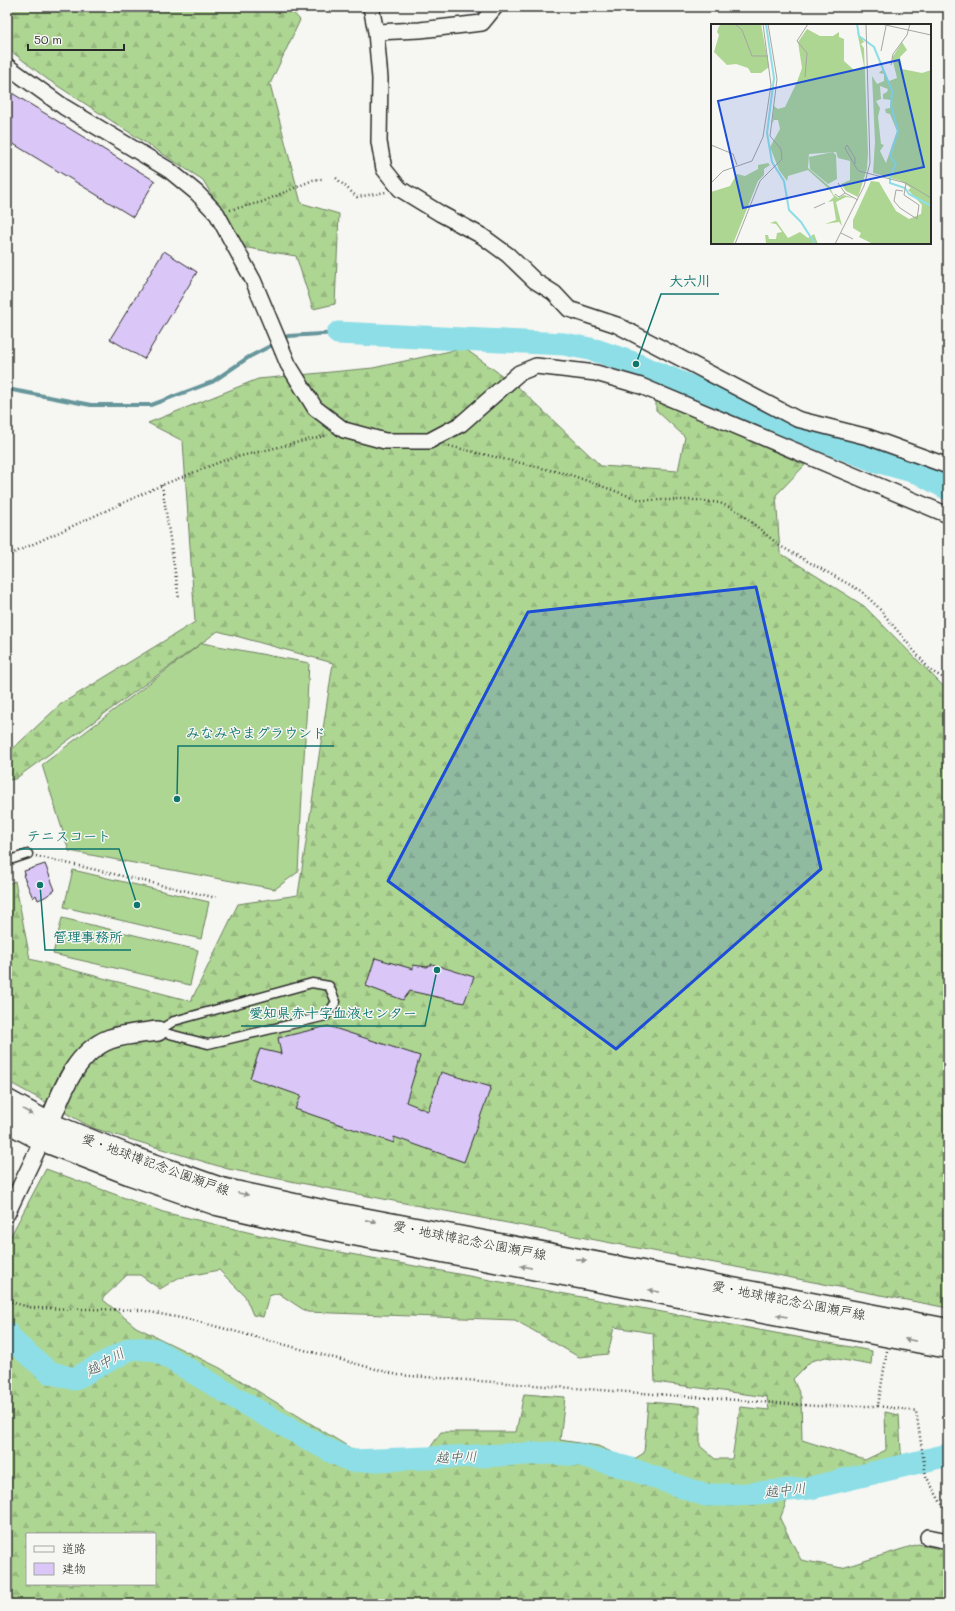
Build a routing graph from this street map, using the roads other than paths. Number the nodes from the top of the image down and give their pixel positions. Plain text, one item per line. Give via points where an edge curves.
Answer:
1 (371, 7) edge
2 (495, 7) edge
3 (376, 32) junction
4 (7, 66) edge
5 (948, 466) edge
6 (948, 516) edge
7 (28, 854) road end
8 (7, 861) edge
9 (158, 1031) junction
10 (7, 1100) edge
11 (7, 1121) edge
12 (46, 1132) junction
13 (7, 1214) edge
14 (948, 1330) edge
15 (948, 1347) edge
16 (928, 1537) dead end
17 (948, 1541) edge

1 - 3 street
2 - 3 street via 482,24
3 - 5 street via 380,79 379,142 384,169 400,189 482,236 508,255 534,281 554,293 569,309 617,325 797,419 868,437
4 - 6 street via 64,107 169,170 217,214 253,280 288,364 315,408 344,430 385,441 429,441 461,424 519,372 536,366 596,373 641,386
7 - 8 lane
9 - 9 lane via 174,1021 312,983 329,986 336,1002 326,1016 208,1044
9 - 12 street via 109,1039 87,1053 66,1082
10 -> 12 main road, 愛・地球博記念公園瀬戸線
11 - 12 main road, 愛・地球博記念公園瀬戸線
12 - 13 street
12 -> 14 main road, 愛・地球博記念公園瀬戸線 via 136,1159 221,1189 326,1212
15 -> 12 main road, 愛・地球博記念公園瀬戸線 via 432,1250 217,1204 131,1174
16 - 17 street

